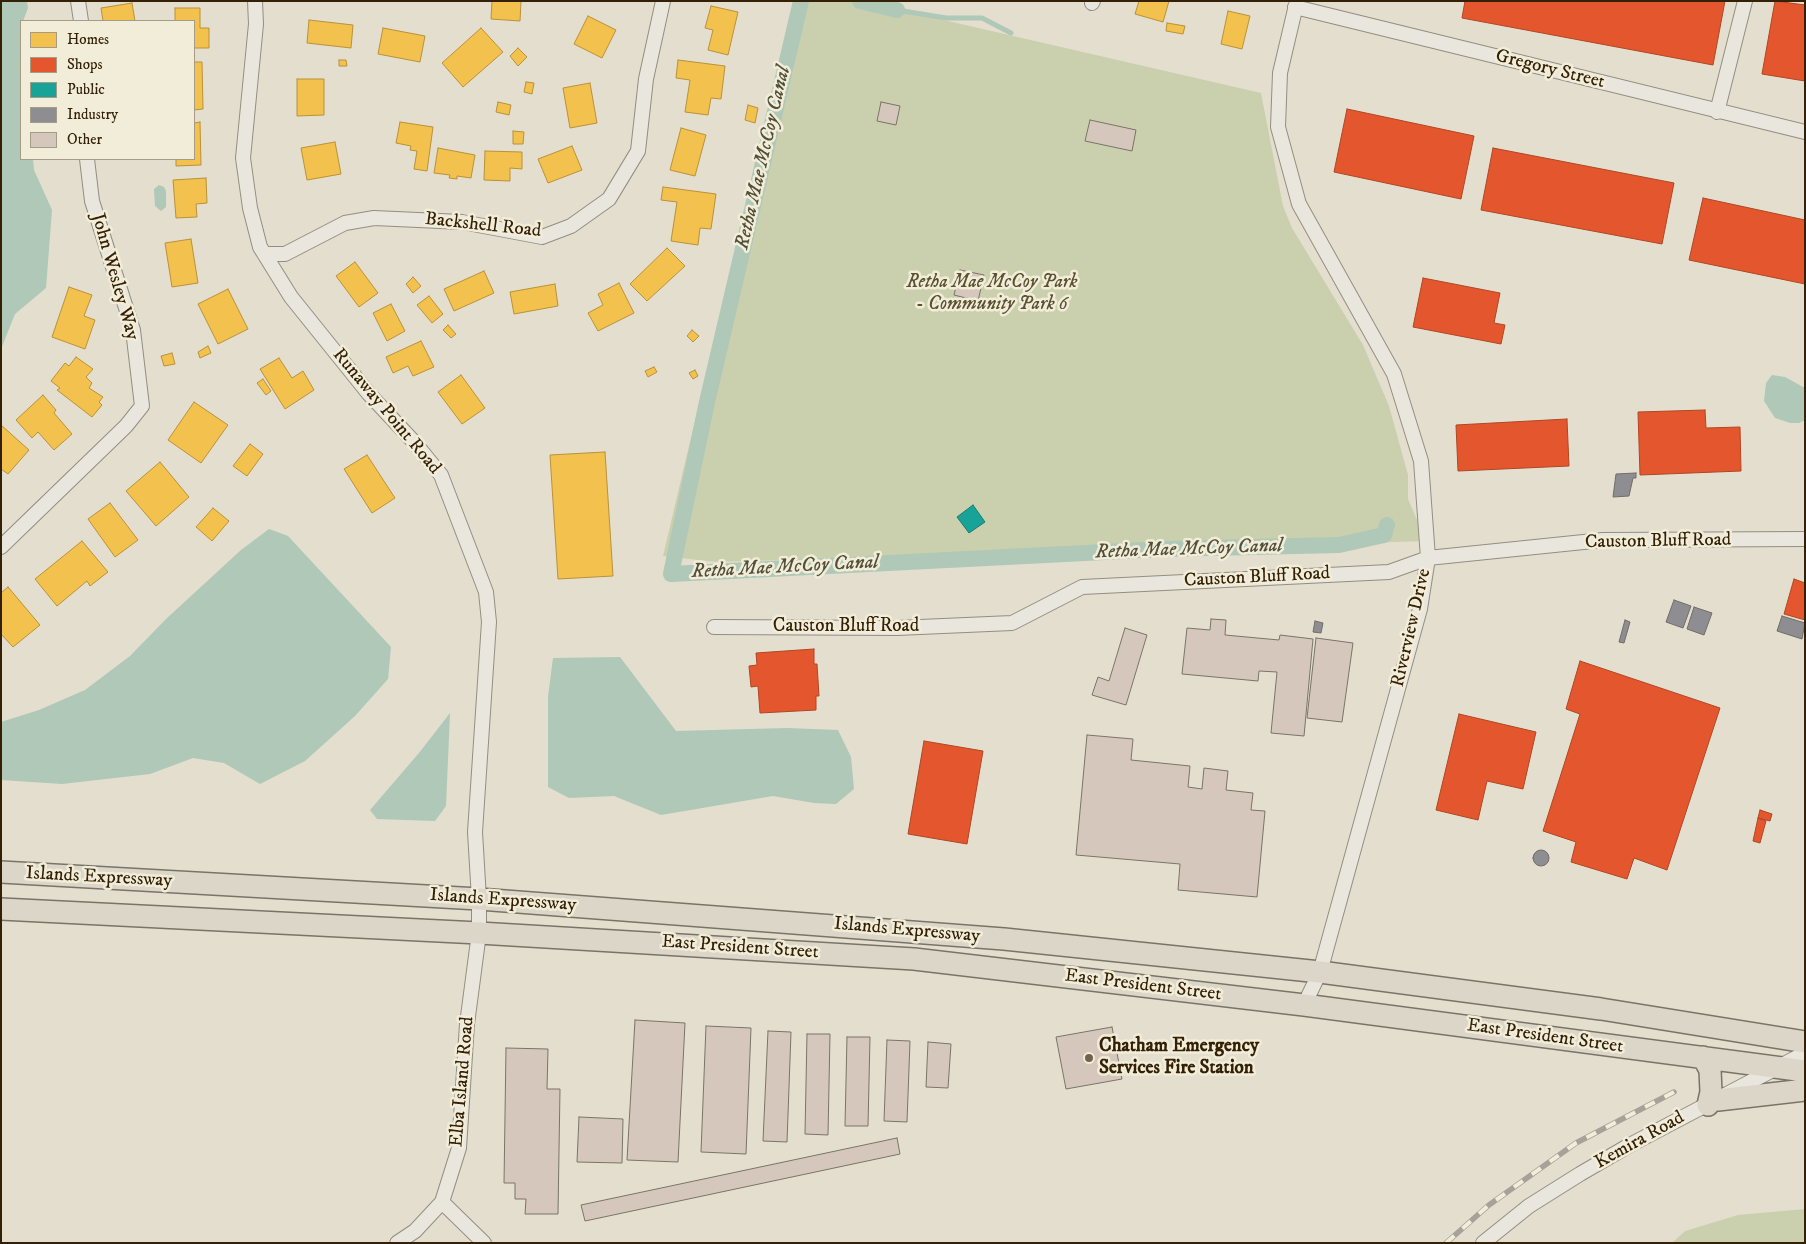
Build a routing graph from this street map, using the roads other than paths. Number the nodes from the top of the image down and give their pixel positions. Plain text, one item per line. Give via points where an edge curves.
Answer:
1 (78, 1) edge
2 (255, 1) edge
3 (663, 1) edge
4 (1745, 1) edge
5 (1296, 4) edge
6 (81, 20) edge
7 (1717, 112) junction
8 (1805, 132) edge
9 (87, 160) edge
10 (266, 254) junction
11 (1805, 539) edge
12 (1, 547) edge
13 (1428, 558) junction
14 (714, 627) dead end
15 (1, 872) edge
16 (480, 899) junction
17 (1, 909) edge
18 (479, 933) junction
19 (1004, 939) joint
20 (1320, 972) junction
21 (1304, 1005) junction
22 (1805, 1042) edge
23 (1805, 1053) edge
24 (1703, 1058) junction
25 (1777, 1067) junction
26 (1805, 1071) edge
27 (1805, 1090) edge
28 (1713, 1102) junction
29 (442, 1202) junction
30 (397, 1243) edge
31 (484, 1243) edge
32 (1484, 1243) edge

1 - 6 street
2 - 10 street, Runaway Point Road via 256,24 243,158 250,208 260,247
3 - 10 street, Backshell Road via 646,79 638,151 609,199 571,226 542,237 462,222 374,218 345,223 285,254
4 - 7 street
5 - 7 street, Gregory Street
5 - 13 street, Riverview Drive via 1280,73 1278,127 1299,204 1394,374 1420,461
7 - 8 street, Gregory Street
9 - 12 street, John Wesley Way via 92,201 133,330 142,406 126,426
10 - 16 street, Runaway Point Road via 291,297 369,394 441,476 486,592 489,622 475,832
11 - 13 street, Causton Bluff Road via 1603,540
13 - 14 street, Causton Bluff Road via 1389,572 1082,587 1012,623 897,628
13 - 20 street, Riverview Drive via 1420,609
15 - 16 main road, Islands Expressway
16 - 18 street, Elba Island Road
16 - 19 main road, Islands Expressway
17 - 18 main road, Islands Expressway
18 - 21 main road, East President Street via 914,959
18 - 29 street, Elba Island Road via 467,1024 458,1148
19 - 20 main road, East President Street
20 - 21 street, Riverview Drive
20 - 22 main road, East President Street via 1601,1009
21 - 24 main road, East President Street
23 - 25 street, Kemira Road
24 - 25 main road, East President Street
24 - 28 main road via 1710,1070
25 - 26 main road, East President Street
25 - 28 street, Kemira Road
27 - 28 main road
28 - 32 street, Kemira Road via 1580,1174 1529,1206
29 - 30 street, Elba Island Road via 415,1231
29 - 31 street

